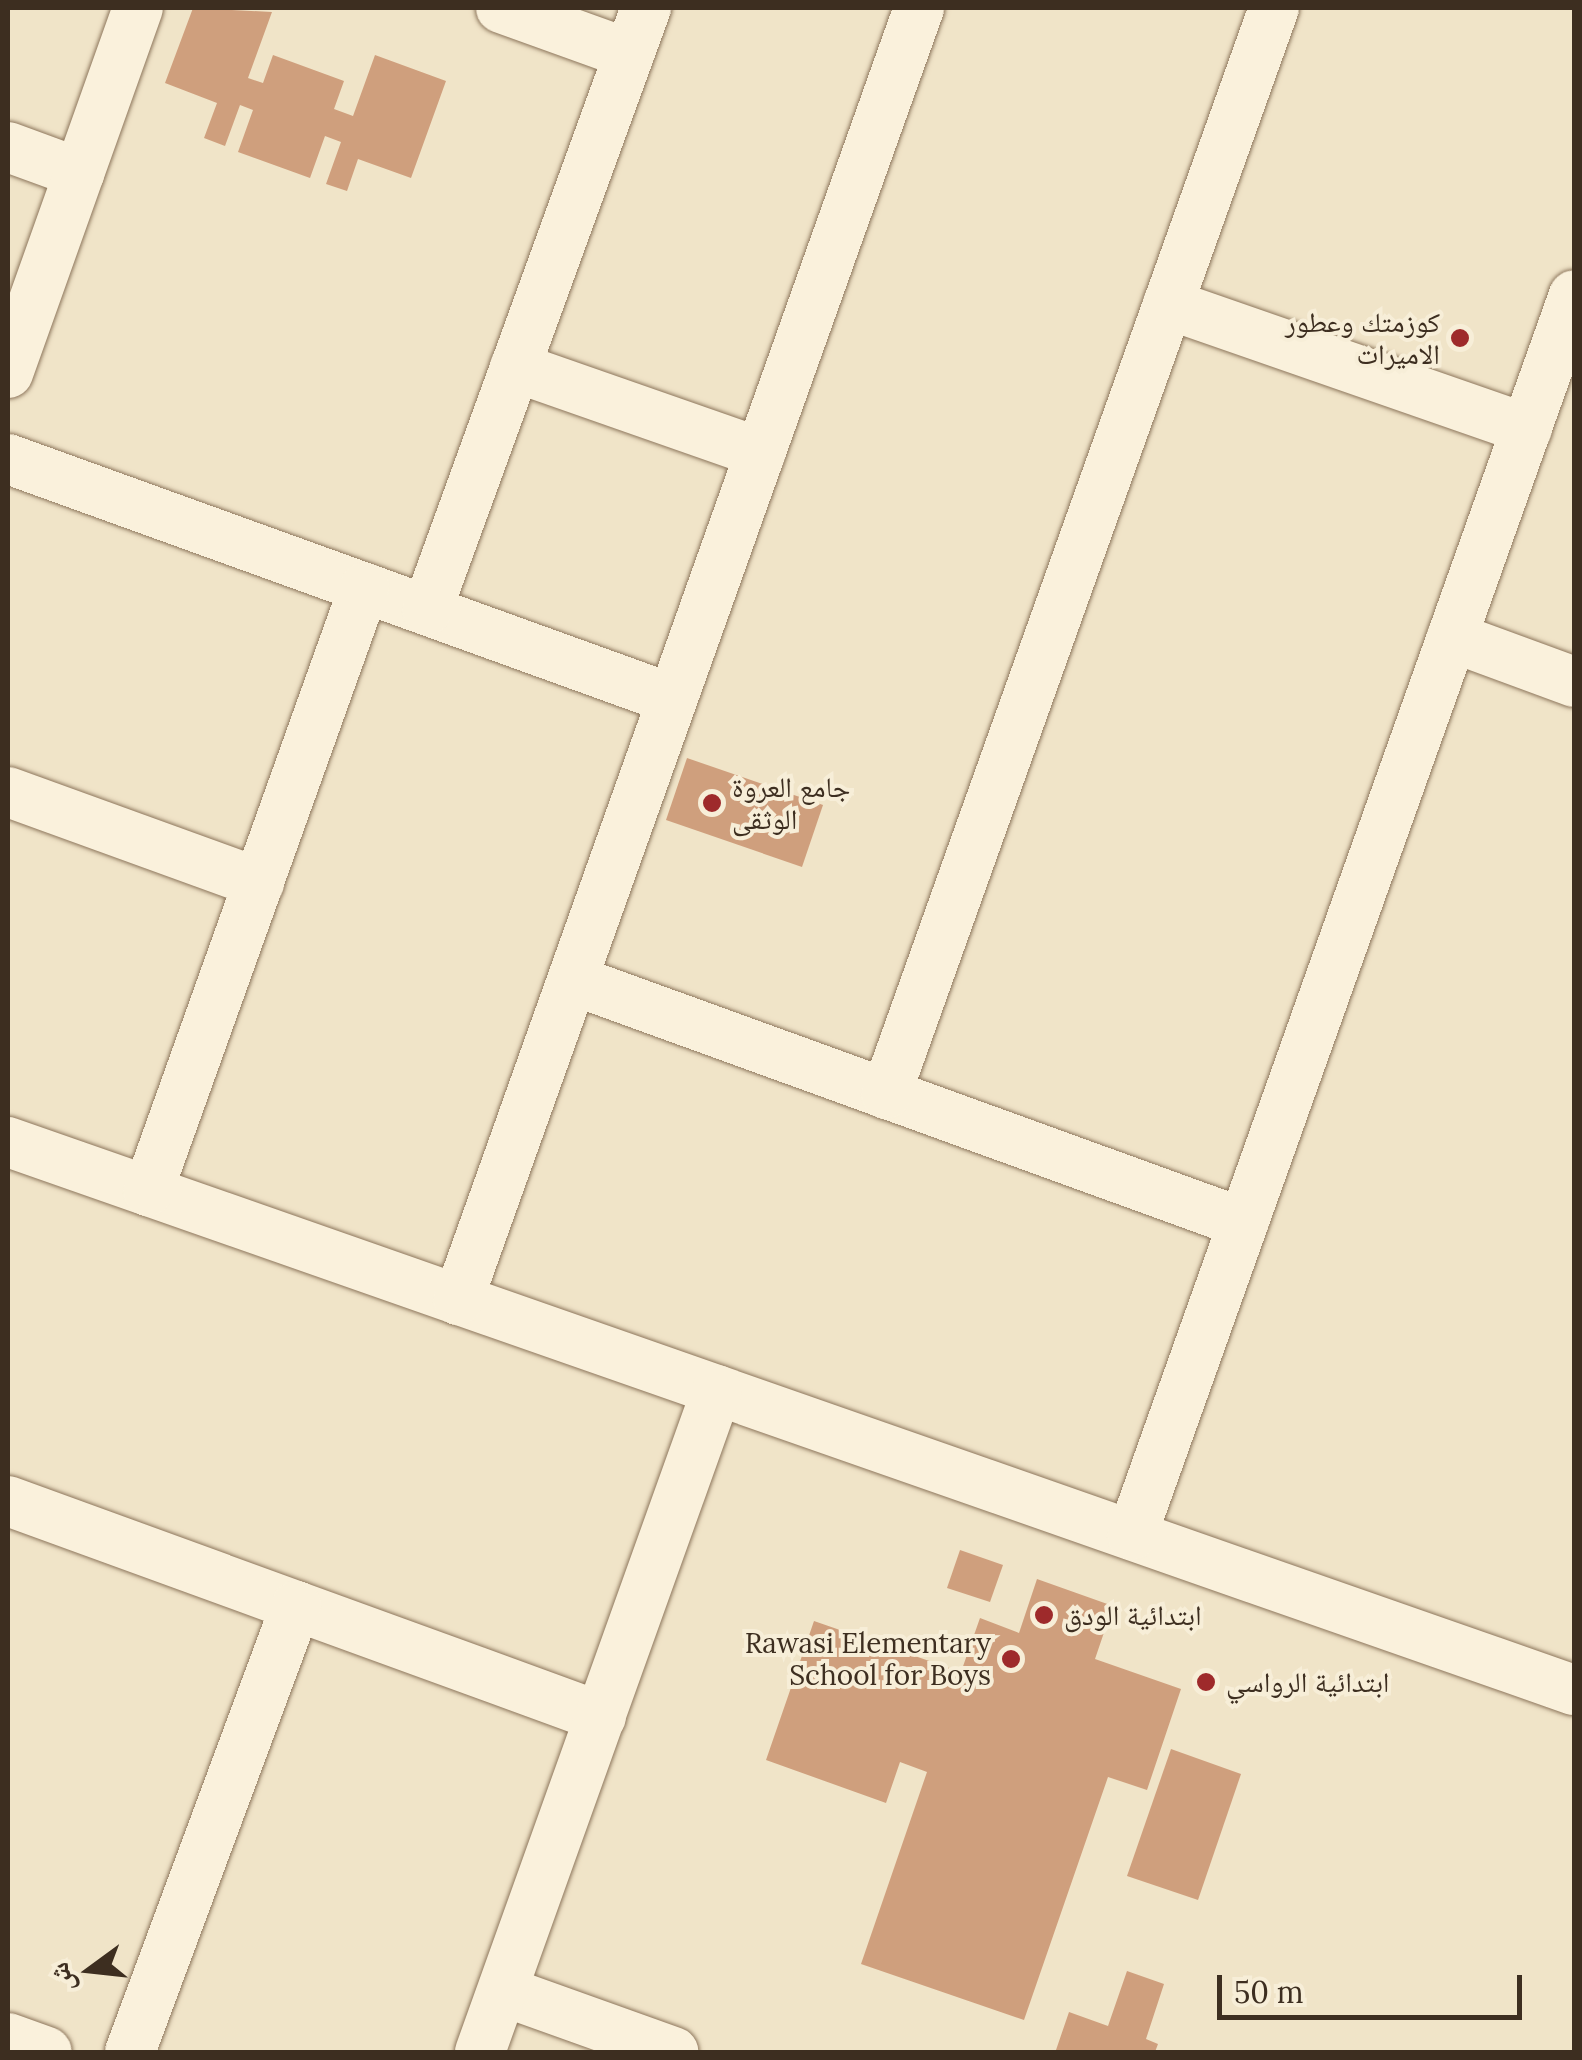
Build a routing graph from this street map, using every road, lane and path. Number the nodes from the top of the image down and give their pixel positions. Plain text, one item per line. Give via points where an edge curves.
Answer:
1 (138, 8) edge
2 (501, 8) edge
3 (646, 8) edge
4 (919, 8) edge
5 (1270, 9) edge
6 (629, 54) junction
7 (8, 147) edge
8 (79, 172) junction
9 (1168, 304) junction
10 (1573, 305) edge
11 (515, 367) junction
12 (8, 374) edge
13 (1527, 428) junction
14 (760, 453) junction
15 (8, 459) edge
16 (364, 588) junction
17 (427, 610) junction
18 (1452, 637) junction
19 (1574, 682) edge
20 (672, 699) junction
21 (8, 792) edge
22 (258, 883) junction
23 (572, 980) junction
24 (886, 1094) junction
25 (8, 1142) edge
26 (148, 1191) junction
27 (1243, 1223) junction
28 (458, 1300) junction
29 (717, 1390) junction
30 (8, 1502) edge
31 (1132, 1535) junction
32 (296, 1606) junction
33 (1574, 1690) edge
34 (601, 1717) junction
35 (502, 1990) junction
36 (8, 2038) edge
37 (47, 2052) edge
38 (130, 2052) edge
39 (480, 2052) edge
40 (673, 2052) edge

1 - 8 street
2 - 6 street
3 - 6 street
4 - 14 street
5 - 9 street
6 - 11 street
7 - 8 street
8 - 12 street
9 - 13 street
9 - 24 street
10 - 13 street
11 - 14 street
11 - 17 street
13 - 18 street
14 - 20 street
15 - 16 street
16 - 17 street
16 - 22 street
17 - 20 street
18 - 19 street
18 - 27 street
20 - 23 street
21 - 22 street
22 - 26 street
23 - 24 street
23 - 28 street
24 - 27 street
25 - 26 street
26 - 28 street
27 - 31 street
28 - 29 street
29 - 31 street
29 - 34 street
30 - 32 street
31 - 33 street
32 - 34 street
32 - 38 street
34 - 35 street
35 - 39 street
35 - 40 street
36 - 37 street

